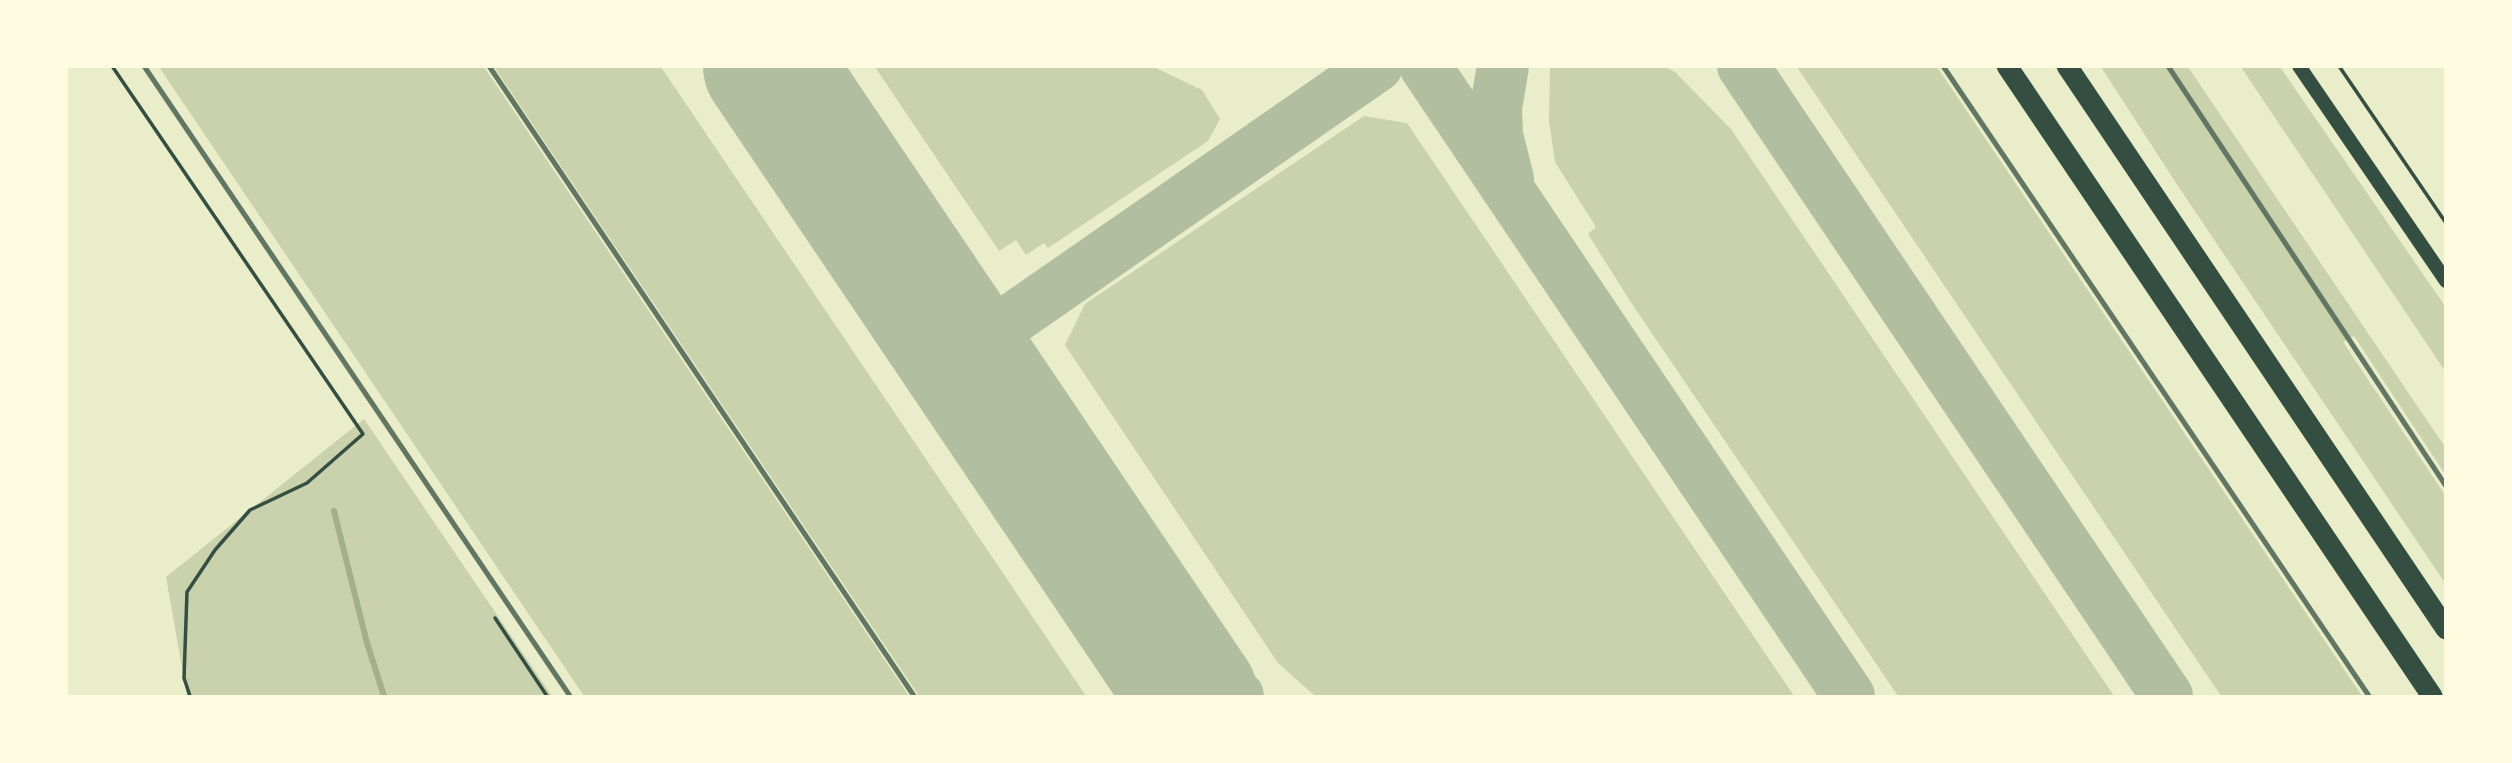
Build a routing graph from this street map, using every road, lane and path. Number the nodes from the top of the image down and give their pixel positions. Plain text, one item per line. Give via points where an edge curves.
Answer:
1 (112, 66) edge
2 (144, 66) edge
3 (489, 66) edge
4 (1943, 66) edge
5 (2007, 66) edge
6 (2067, 66) edge
7 (2168, 66) edge
8 (2299, 66) edge
9 (2339, 66) edge
10 (2445, 223) edge
11 (2445, 281) edge
12 (2445, 485) edge
13 (495, 618) dead end
14 (2445, 629) edge
15 (190, 696) edge
16 (547, 696) edge
17 (570, 696) edge
18 (914, 696) edge
19 (2370, 696) edge
20 (2431, 696) edge

1 - 15 path via 363,434 307,483 250,510 187,592 184,677
2 - 17 lane
3 - 18 lane
4 - 19 lane
5 - 20 highway
6 - 14 highway
7 - 12 lane
8 - 11 main road
9 - 10 path
13 - 16 path

